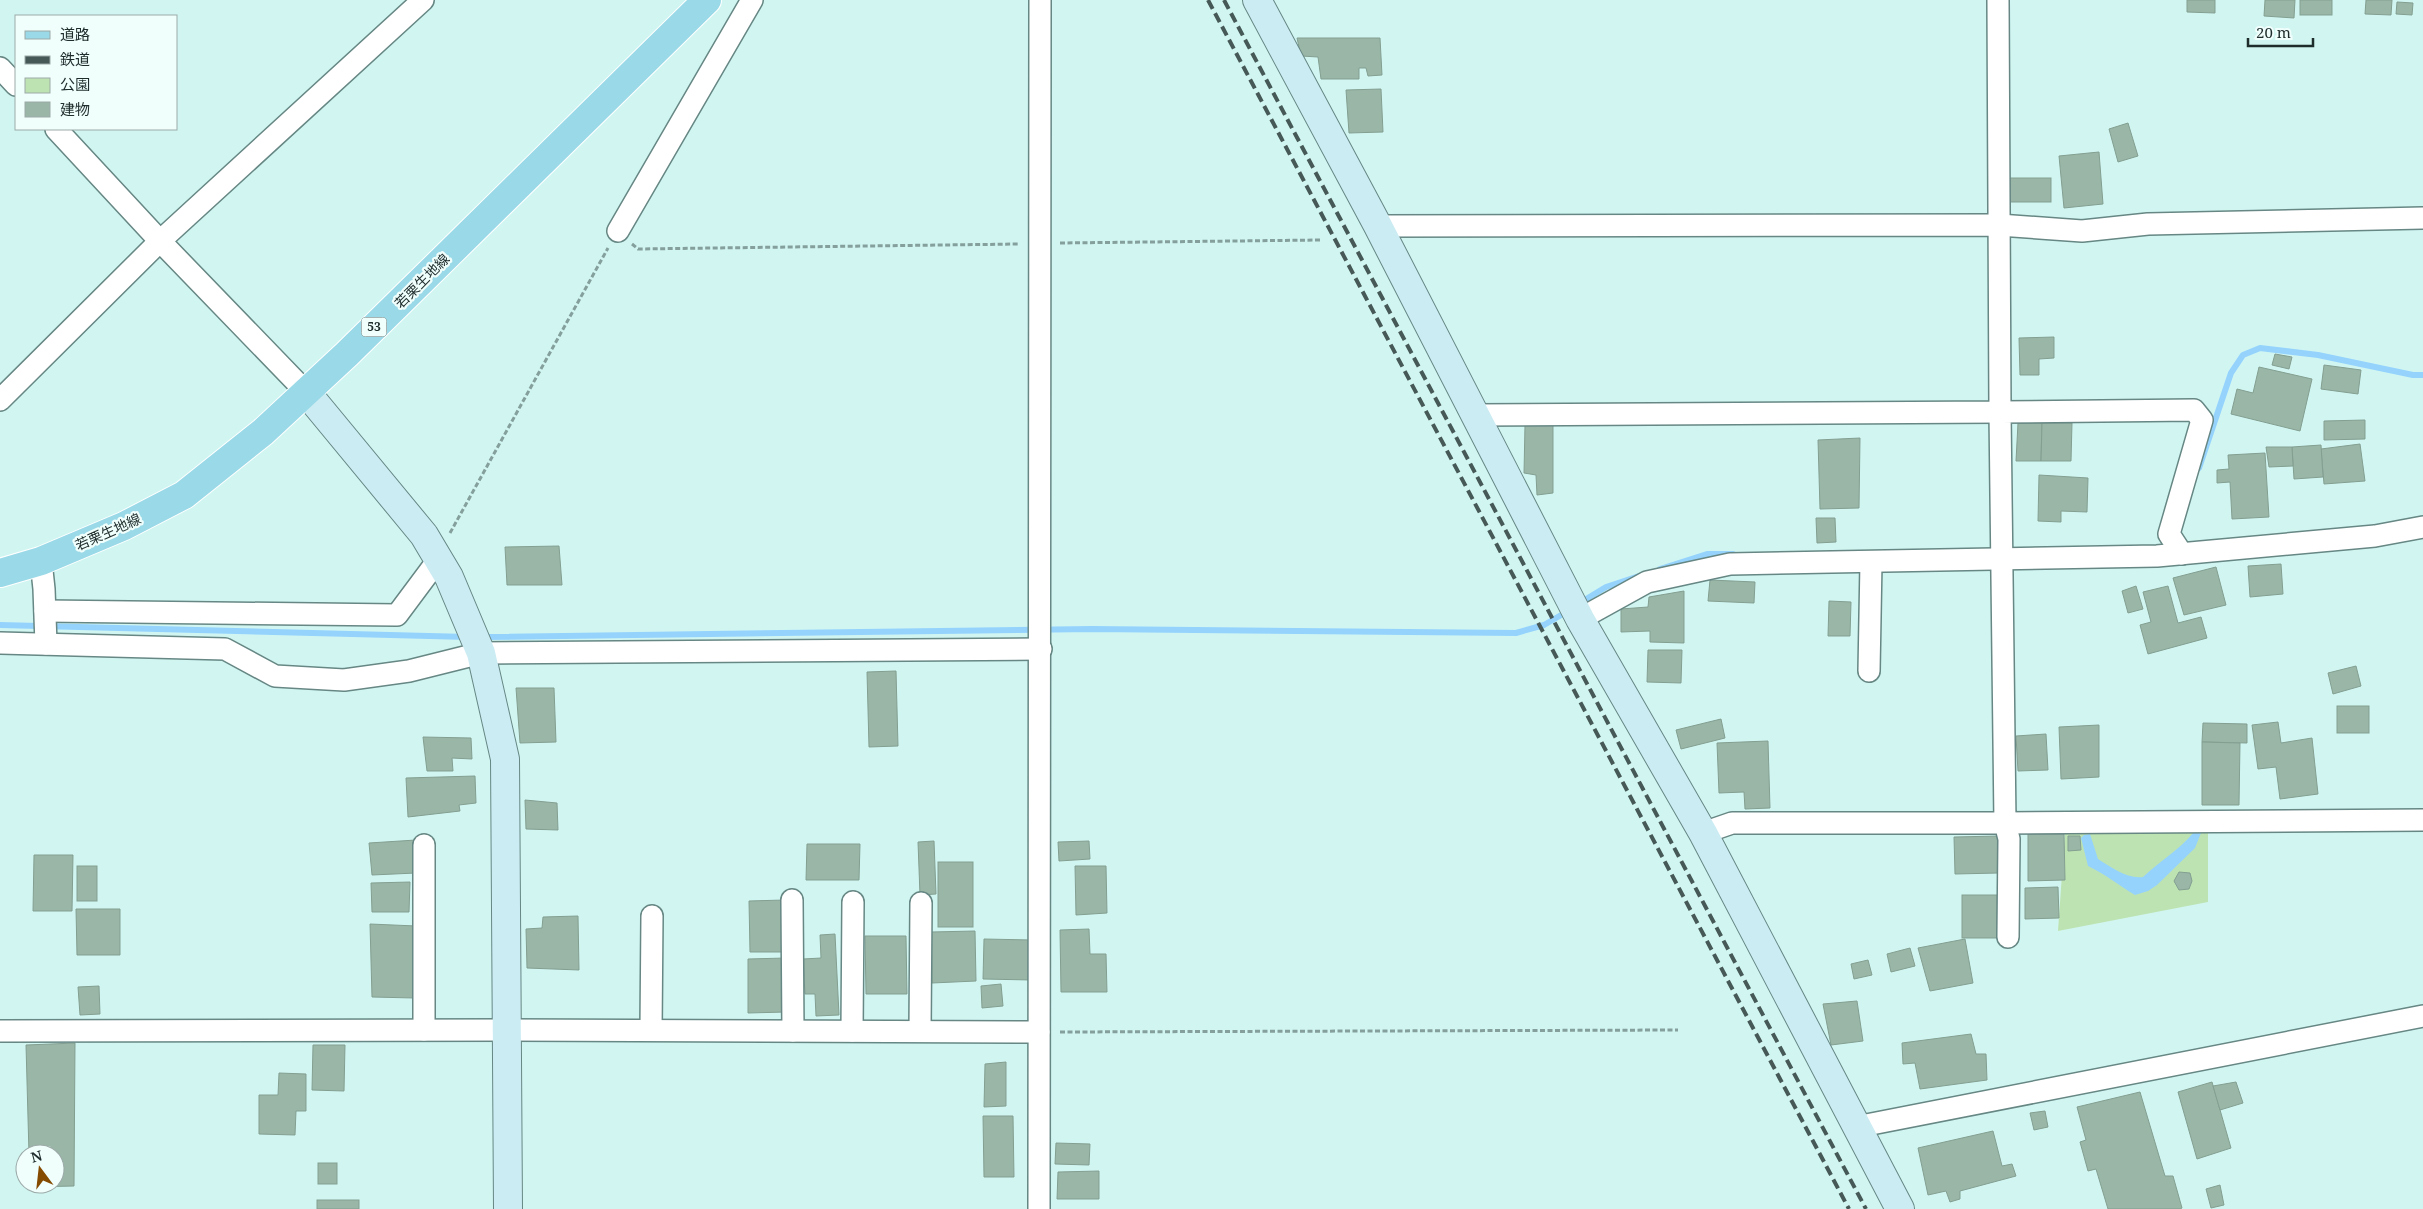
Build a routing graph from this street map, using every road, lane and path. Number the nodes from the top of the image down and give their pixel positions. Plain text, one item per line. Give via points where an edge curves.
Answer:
1 (423, 0) edge
2 (752, 0) edge
3 (1040, 0) edge
4 (1256, 0) edge
5 (1998, 0) edge
6 (703, 4) edge
7 (0, 68) edge
8 (15, 85) edge
9 (57, 130) edge
10 (2423, 218) edge
11 (1999, 225) junction
12 (1378, 226) junction
13 (618, 231) junction
14 (1322, 240) dead end
15 (160, 241) junction
16 (1039, 244) junction
17 (306, 392) junction
18 (0, 400) edge
19 (2000, 412) junction
20 (1476, 416) junction
21 (2423, 527) edge
22 (435, 554) junction
23 (2182, 554) junction
24 (41, 561) junction
25 (2003, 561) junction
26 (1871, 562) junction
27 (0, 573) edge
28 (45, 611) junction
29 (1580, 619) junction
30 (0, 643) edge
31 (46, 644) junction
32 (1041, 648) junction
33 (481, 653) junction
34 (1869, 671) dead end
35 (2423, 820) edge
36 (2005, 823) junction
37 (1703, 833) junction
38 (424, 845) dead end
39 (792, 900) dead end
40 (853, 902) dead end
41 (921, 903) dead end
42 (652, 916) dead end
43 (2008, 937) dead end
44 (2423, 1016) edge
45 (424, 1030) junction
46 (508, 1030) junction
47 (651, 1030) junction
48 (1678, 1030) dead end
49 (0, 1031) edge
50 (792, 1031) junction
51 (852, 1031) junction
52 (920, 1031) junction
53 (1039, 1032) junction
54 (1856, 1127) junction
55 (508, 1209) edge
56 (1039, 1209) edge
57 (1900, 1209) edge

1 - 15 street
2 - 13 street
3 - 16 street
4 - 12 street
5 - 11 street
6 - 17 main road, 若栗生地線 / 53
7 - 8 street
9 - 15 street
10 - 11 street via 2148,224 2082,231
11 - 12 street
11 - 19 street
12 - 20 street
13 - 16 path via 638,249
13 - 22 path via 449,536
14 - 16 path
15 - 17 street
15 - 18 street
16 - 32 street
17 - 22 street via 424,535
17 - 24 main road, 若栗生地線 / 53 via 184,495 124,526
19 - 20 street
19 - 23 street via 2194,410 2202,420 2169,534
19 - 25 street
20 - 29 street
21 - 23 street via 2376,536
22 - 28 street via 397,615
22 - 33 street via 449,577
23 - 25 street
24 - 27 main road, 若栗生地線 / 53
24 - 28 street
25 - 26 street
25 - 36 street
26 - 29 street via 1730,564 1647,582
26 - 34 street
28 - 31 street
29 - 37 street
30 - 31 street
31 - 33 street via 225,649 275,676 344,680 409,672
32 - 33 street
32 - 53 street
33 - 46 street via 505,759
35 - 36 street
36 - 37 street via 1732,823
36 - 43 street via 2009,839
37 - 54 street
38 - 45 street
39 - 50 street
40 - 51 street
41 - 52 street
42 - 47 street
44 - 54 street
45 - 46 street
45 - 49 street
46 - 47 street
46 - 55 street
47 - 50 street
48 - 53 path
50 - 51 street
51 - 52 street
52 - 53 street
53 - 56 street
54 - 57 street

